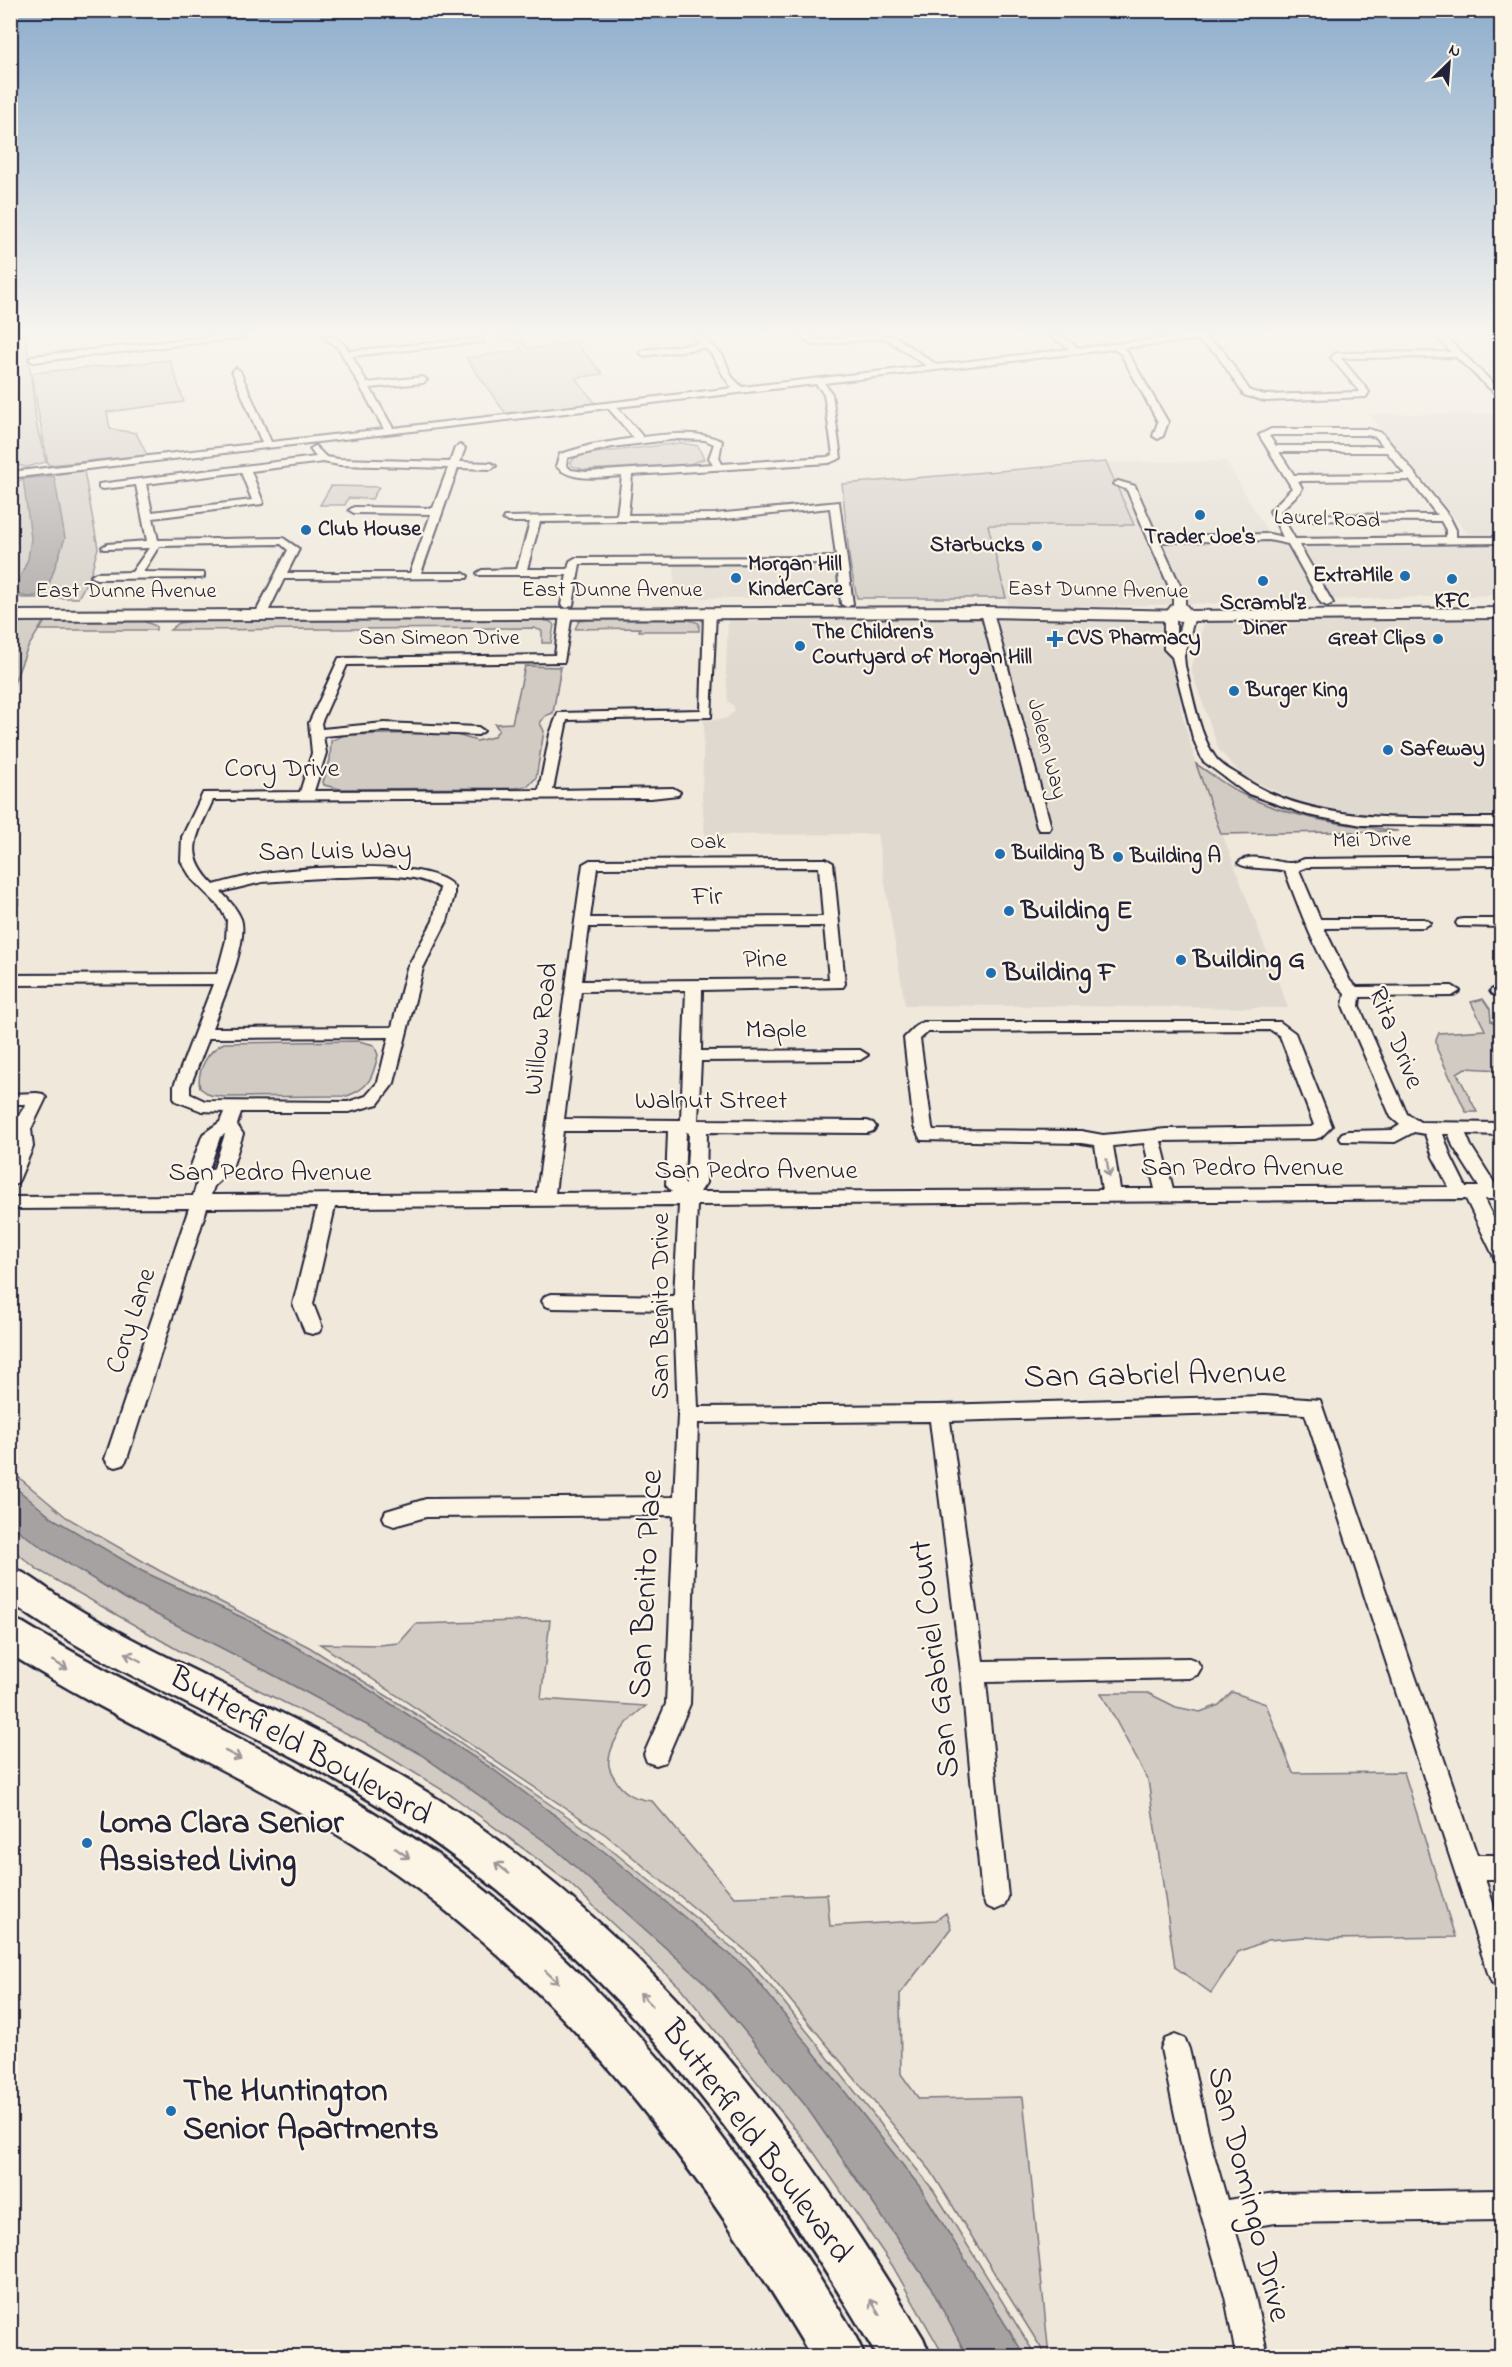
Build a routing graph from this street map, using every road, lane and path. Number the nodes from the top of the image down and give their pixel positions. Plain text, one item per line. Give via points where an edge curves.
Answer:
1 (255, 446) edge
2 (315, 446) edge
3 (598, 446) edge
4 (718, 446) edge
5 (836, 446) edge
6 (1271, 446) edge
7 (1388, 446) edge
8 (460, 448) dead end
9 (1273, 449) junction
10 (1390, 449) junction
11 (323, 459) junction
12 (453, 465) junction
13 (491, 466) dead end
14 (719, 466) junction
15 (245, 469) junction
16 (627, 472) junction
17 (10, 475) edge
18 (1414, 477) junction
19 (1292, 478) junction
20 (140, 481) junction
21 (1118, 484) dead end
22 (103, 486) dead end
23 (354, 510) dead end
24 (437, 511) junction
25 (146, 516) junction
26 (1277, 518) junction
27 (1445, 518) junction
28 (508, 519) dead end
29 (536, 519) junction
30 (622, 519) junction
31 (1152, 538) junction
32 (1502, 540) edge
33 (1451, 541) junction
34 (152, 542) junction
35 (1291, 542) junction
36 (107, 547) dead end
37 (841, 560) junction
38 (573, 572) junction
39 (482, 573) dead end
40 (521, 573) junction
41 (136, 575) junction
42 (96, 576) dead end
43 (200, 576) dead end
44 (282, 576) junction
45 (414, 576) junction
46 (463, 576) dead end
47 (1502, 602) edge
48 (951, 603) junction
49 (1061, 603) junction
50 (1326, 603) junction
51 (847, 604) junction
52 (10, 607) edge
53 (567, 609) junction
54 (264, 610) junction
55 (987, 612) junction
56 (1179, 612) junction
57 (710, 613) junction
58 (794, 613) junction
59 (1502, 613) edge
60 (10, 615) edge
61 (1178, 656) junction
62 (478, 731) dead end
63 (316, 733) junction
64 (673, 792) dead end
65 (306, 795) junction
66 (545, 795) junction
67 (1502, 822) edge
68 (1044, 827) dead end
69 (1502, 861) edge
70 (826, 863) joint
71 (1245, 863) dead end
72 (590, 864) joint
73 (1291, 868) junction
74 (213, 891) junction
75 (10, 898) edge
76 (10, 904) edge
77 (831, 921) junction
78 (582, 923) junction
79 (1424, 923) dead end
80 (1462, 923) dead end
81 (1502, 923) edge
82 (1314, 924) junction
83 (223, 978) junction
84 (10, 980) edge
85 (574, 986) junction
86 (693, 987) junction
87 (1452, 991) dead end
88 (1353, 992) junction
89 (399, 1032) junction
90 (201, 1033) junction
91 (860, 1055) dead end
92 (693, 1056) junction
93 (10, 1099) edge
94 (234, 1108) junction
95 (555, 1125) junction
96 (867, 1126) dead end
97 (1412, 1126) junction
98 (688, 1127) junction
99 (1432, 1128) junction
100 (1455, 1128) junction
101 (1502, 1129) edge
102 (16, 1135) edge
103 (1151, 1136) junction
104 (1348, 1137) dead end
105 (1103, 1141) junction
106 (1442, 1157) junction
107 (1472, 1158) junction
108 (10, 1180) edge
109 (203, 1191) junction
110 (1467, 1193) junction
111 (1497, 1193) edge
112 (1112, 1196) junction
113 (1166, 1196) junction
114 (688, 1197) junction
115 (328, 1200) junction
116 (545, 1200) junction
117 (10, 1203) edge
118 (1502, 1255) edge
119 (552, 1301) dead end
120 (683, 1303) junction
121 (312, 1328) dead end
122 (939, 1413) junction
123 (688, 1415) junction
124 (116, 1459) dead end
125 (686, 1506) junction
126 (394, 1517) dead end
127 (10, 1582) edge
128 (10, 1634) edge
129 (1188, 1668) dead end
130 (973, 1672) junction
131 (656, 1755) dead end
132 (1502, 1867) edge
133 (1468, 1868) junction
134 (995, 1897) dead end
135 (1502, 1973) edge
136 (1175, 2049) dead end
137 (1502, 2205) edge
138 (1218, 2216) junction
139 (839, 2356) edge
140 (906, 2356) edge
141 (1252, 2356) edge

1 - 17 street
2 - 11 street
3 - 16 street via 562,456 561,466 568,472 586,475
4 - 14 street via 714,458
5 - 14 street via 838,456 829,460
6 - 9 street
7 - 10 street
8 - 12 street
9 - 10 street
9 - 19 street
10 - 18 street
11 - 12 street
11 - 15 street
12 - 13 street
12 - 24 street
14 - 16 street
15 - 20 street
15 - 25 street via 258,502
16 - 30 street
18 - 19 street
18 - 27 street
19 - 26 street via 1298,488 1279,504
20 - 22 street
20 - 25 street
21 - 31 street via 1131,488
23 - 24 street
24 - 45 street
25 - 34 street
26 - 27 street
26 - 35 street
27 - 33 street
28 - 29 street
29 - 30 street
29 - 40 street
30 - 37 street via 715,517 835,504
31 - 35 street, Laurel Road via 1269,537
31 - 56 street via 1179,596
32 - 33 street, Laurel Road
33 - 35 street, Laurel Road
34 - 36 street
34 - 41 street via 154,548
34 - 44 street via 282,541 294,549
35 - 50 street
37 - 38 street via 575,561
37 - 51 street
38 - 40 street
38 - 53 street
39 - 40 street
41 - 42 street
41 - 43 street
44 - 45 street
44 - 54 street
45 - 46 street
47 - 50 main road, East Dunne Avenue
48 - 49 main road, East Dunne Avenue
48 - 51 main road, East Dunne Avenue
48 - 55 main road
49 - 55 main road via 1048,607 1001,607
49 - 56 main road, East Dunne Avenue
50 - 56 main road, East Dunne Avenue
51 - 53 main road, East Dunne Avenue via 664,604 645,609
51 - 58 main road
52 - 54 main road, East Dunne Avenue
53 - 54 main road, East Dunne Avenue
53 - 57 main road, East Dunne Avenue
53 - 63 street, San Simeon Drive via 560,659 343,661 317,716
54 - 60 main road, East Dunne Avenue
55 - 56 main road, East Dunne Avenue
55 - 58 main road, East Dunne Avenue
55 - 68 street, Joleen Way
56 - 59 main road, East Dunne Avenue
56 - 61 street
56 - 61 street via 1170,649
57 - 58 main road, East Dunne Avenue
57 - 66 street via 707,714 562,716
61 - 67 street via 1199,738 1210,761 1251,790 1304,810 1362,821
62 - 63 street via 429,727
63 - 65 street, San Simeon Drive via 319,753
64 - 66 street, Cory Drive
65 - 66 street, Cory Drive
65 - 74 street, Cory Drive via 208,796 189,837 188,861 196,876
69 - 73 street, Mei Drive via 1305,863
70 - 72 street, Oak
70 - 77 street, Pine
71 - 73 street, Mei Drive
72 - 78 street, Willow Road
73 - 82 street, Rita Drive
74 - 83 street, Cory Drive via 234,920 234,940
74 - 89 street, San Luis Way via 287,873 412,873 440,881 447,887 445,904 415,968
75 - 76 street
77 - 78 street, Fir
77 - 86 street, Pine via 837,984
78 - 85 street, Willow Road
79 - 82 street
80 - 81 street
82 - 88 street, Rita Drive via 1343,983
83 - 84 street
83 - 90 street, Cory Drive
85 - 86 street, Pine
85 - 95 street, Willow Road
86 - 92 street
87 - 88 street
88 - 97 street, Rita Drive via 1351,1006 1400,1117
89 - 90 street
89 - 94 street, San Luis Way via 386,1083 365,1103 349,1107
90 - 94 street, Cory Drive via 182,1086 182,1097 202,1106
91 - 92 street, Maple
92 - 98 street
93 - 102 street via 37,1098
94 - 109 street via 228,1125 234,1134 222,1171
95 - 98 street, Walnut Street
95 - 116 street, Willow Road
96 - 98 street, Walnut Street
97 - 99 street
97 - 104 street via 1395,1136
98 - 114 street via 675,1185
99 - 100 street
99 - 106 street
100 - 101 street
100 - 107 street
102 - 108 street via 24,1147
103 - 105 street
103 - 105 street via 1315,1132 1323,1125 1287,1033 1274,1025 924,1027 912,1038 927,1136 1081,1137
103 - 113 street
105 -> 112 street
106 - 107 street via 1455,1152
106 - 110 street
107 - 111 street
109 - 115 street, San Pedro Avenue
109 - 117 street, San Pedro Avenue
109 - 124 street, Cory Lane
110 - 111 street, San Pedro Avenue
110 - 113 street, San Pedro Avenue
110 - 118 street
112 - 113 street, San Pedro Avenue
112 - 114 street, San Pedro Avenue
114 - 116 street, San Pedro Avenue
114 - 120 street, San Benito Drive
115 - 116 street, San Pedro Avenue
115 - 121 street via 303,1304
119 - 120 street
120 - 123 street, San Benito Drive
122 - 123 street, San Gabriel Avenue
122 - 130 street, San Gabriel Court
122 - 133 street, San Gabriel Avenue via 1313,1406
123 - 125 street, San Benito Place
125 - 126 street via 426,1508
125 - 131 street, San Benito Place via 678,1704
140 -> 127 main road, Butterfield Boulevard via 840,2250 733,2100 668,2022 548,1904 417,1806 340,1761 123,1651
128 -> 139 main road, Butterfield Boulevard via 112,1694 313,1798 388,1843 512,1938 631,2057 693,2133 756,2222
129 - 130 street
130 - 134 street, San Gabriel Court
132 - 133 street
133 - 135 street, San Gabriel Avenue
136 - 138 street, San Domingo Drive via 1197,2148
137 - 138 street via 1276,2208
138 - 141 street, San Domingo Drive

